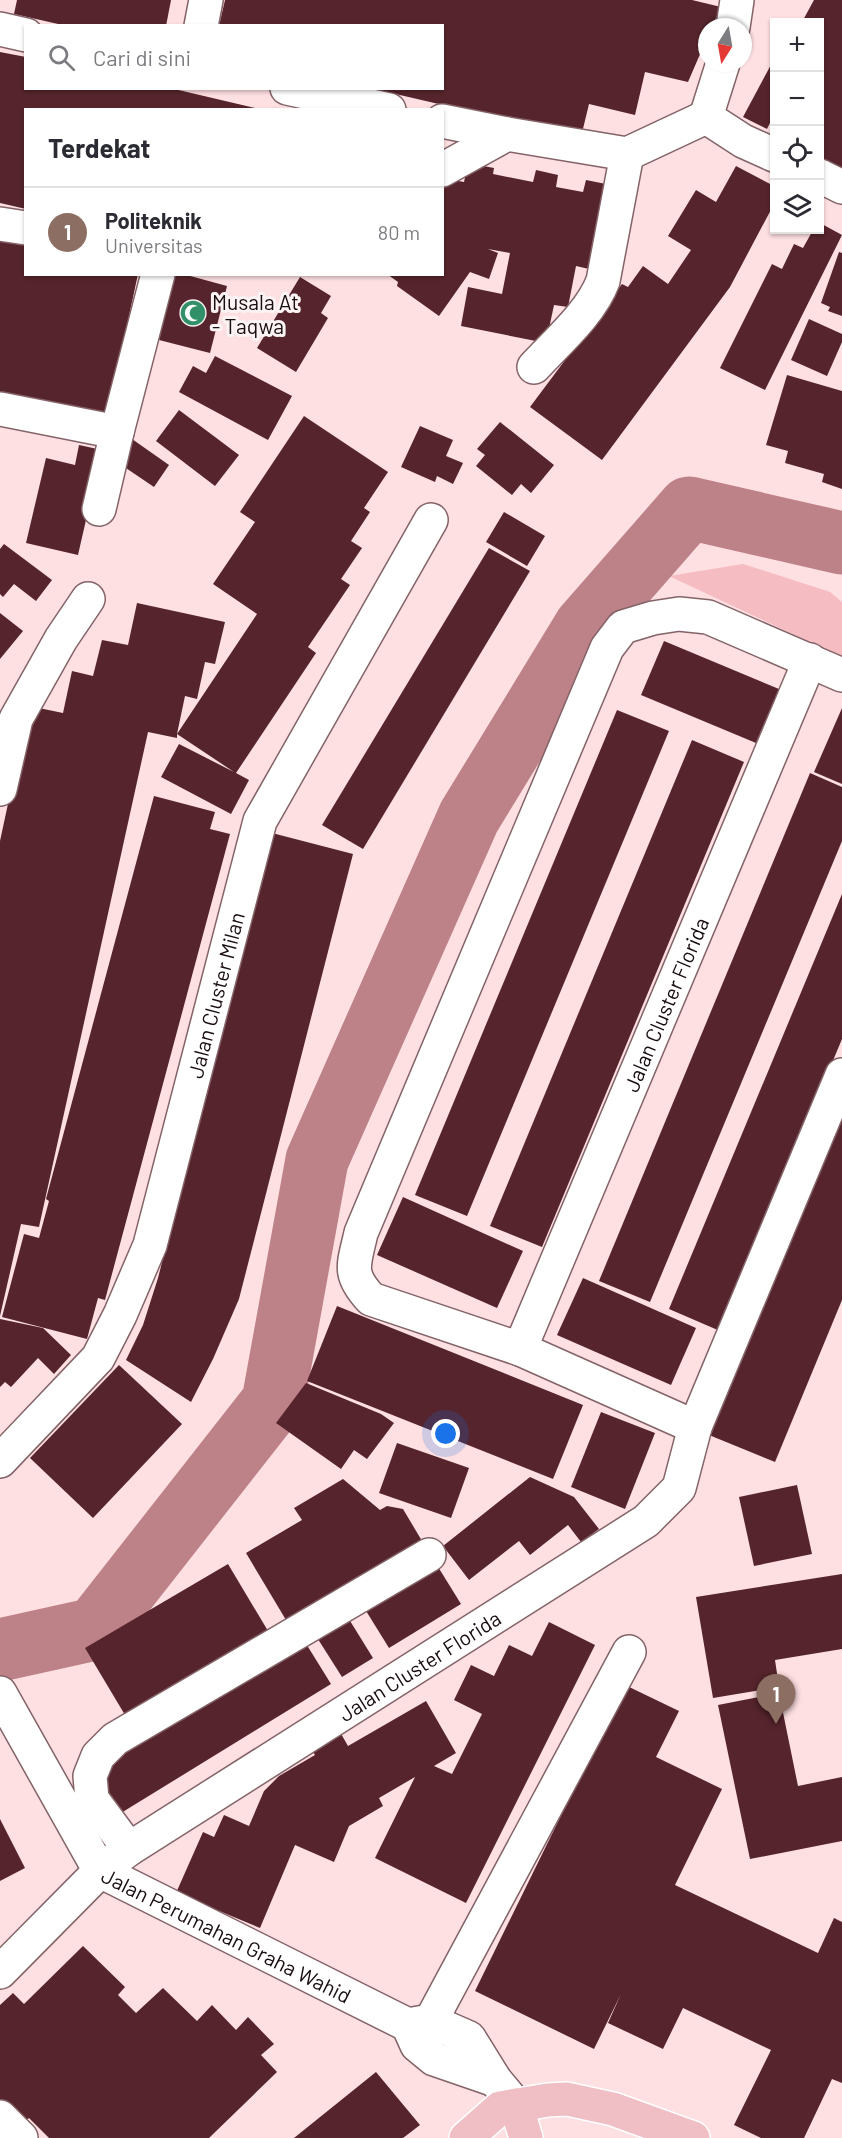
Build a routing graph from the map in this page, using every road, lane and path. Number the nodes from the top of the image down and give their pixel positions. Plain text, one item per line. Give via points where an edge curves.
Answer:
1 (206, 0) edge
2 (737, 0) edge
3 (734, 18) edge
4 (201, 24) edge
5 (0, 29) edge
6 (24, 35) edge
7 (720, 72) edge
8 (296, 90) edge
9 (380, 108) edge
10 (706, 117) junction
11 (444, 121) edge
12 (507, 134) junction
13 (770, 153) edge
14 (627, 154) junction
15 (444, 169) edge
16 (824, 178) edge
17 (842, 187) edge
18 (0, 224) edge
19 (24, 228) edge
20 (158, 276) edge
21 (534, 367) dead end
22 (0, 410) edge
23 (117, 432) junction
24 (99, 509) dead end
25 (431, 520) dead end
26 (88, 598) dead end
27 (810, 660) junction
28 (842, 675) edge
29 (0, 789) edge
30 (842, 1075) edge
31 (520, 1349) junction
32 (695, 1427) junction
33 (0, 1461) edge
34 (429, 1555) dead end
35 (629, 1652) dead end
36 (0, 1693) edge
37 (129, 1849) junction
38 (100, 1871) junction
39 (0, 1972) edge
40 (418, 2030) junction
41 (516, 2105) junction
42 (0, 2117) edge
43 (21, 2138) edge
44 (466, 2138) edge
45 (526, 2138) edge
46 (693, 2138) edge

1 - 4 street
2 - 3 street
5 - 6 street
7 - 10 street
8 - 9 street
10 - 13 street
10 - 14 street
11 - 12 street
12 - 14 street
12 - 15 street
14 - 21 street via 599,292
16 - 17 street
18 - 19 street
20 - 23 street
22 - 23 street
23 - 24 street
25 - 33 street, Jalan Cluster Milan via 260,821 150,1245 120,1315 98,1358
26 - 29 street via 16,719
27 - 28 street
27 - 31 street, Jalan Cluster Florida
27 - 31 street via 708,616 679,614 623,627 607,648 407,1122 361,1233 353,1269 359,1286 371,1299
30 - 32 street, Jalan Cluster Florida
31 - 32 street
32 - 37 street, Jalan Cluster Florida via 680,1488 646,1521
34 - 37 street via 115,1739 98,1756 90,1776 92,1799
35 - 40 street
36 - 38 street, Jalan Perumahan Graha Wahid
37 - 38 street, Jalan Cluster Florida
38 - 39 street, Jalan Cluster Florida
38 - 40 street, Jalan Perumahan Graha Wahid
40 - 41 street, Jalan Perumahan Graha Wahid via 434,2059 495,2080
41 - 44 main road via 500,2108
41 - 45 main road
41 - 46 main road via 567,2099 613,2109
42 - 43 street

